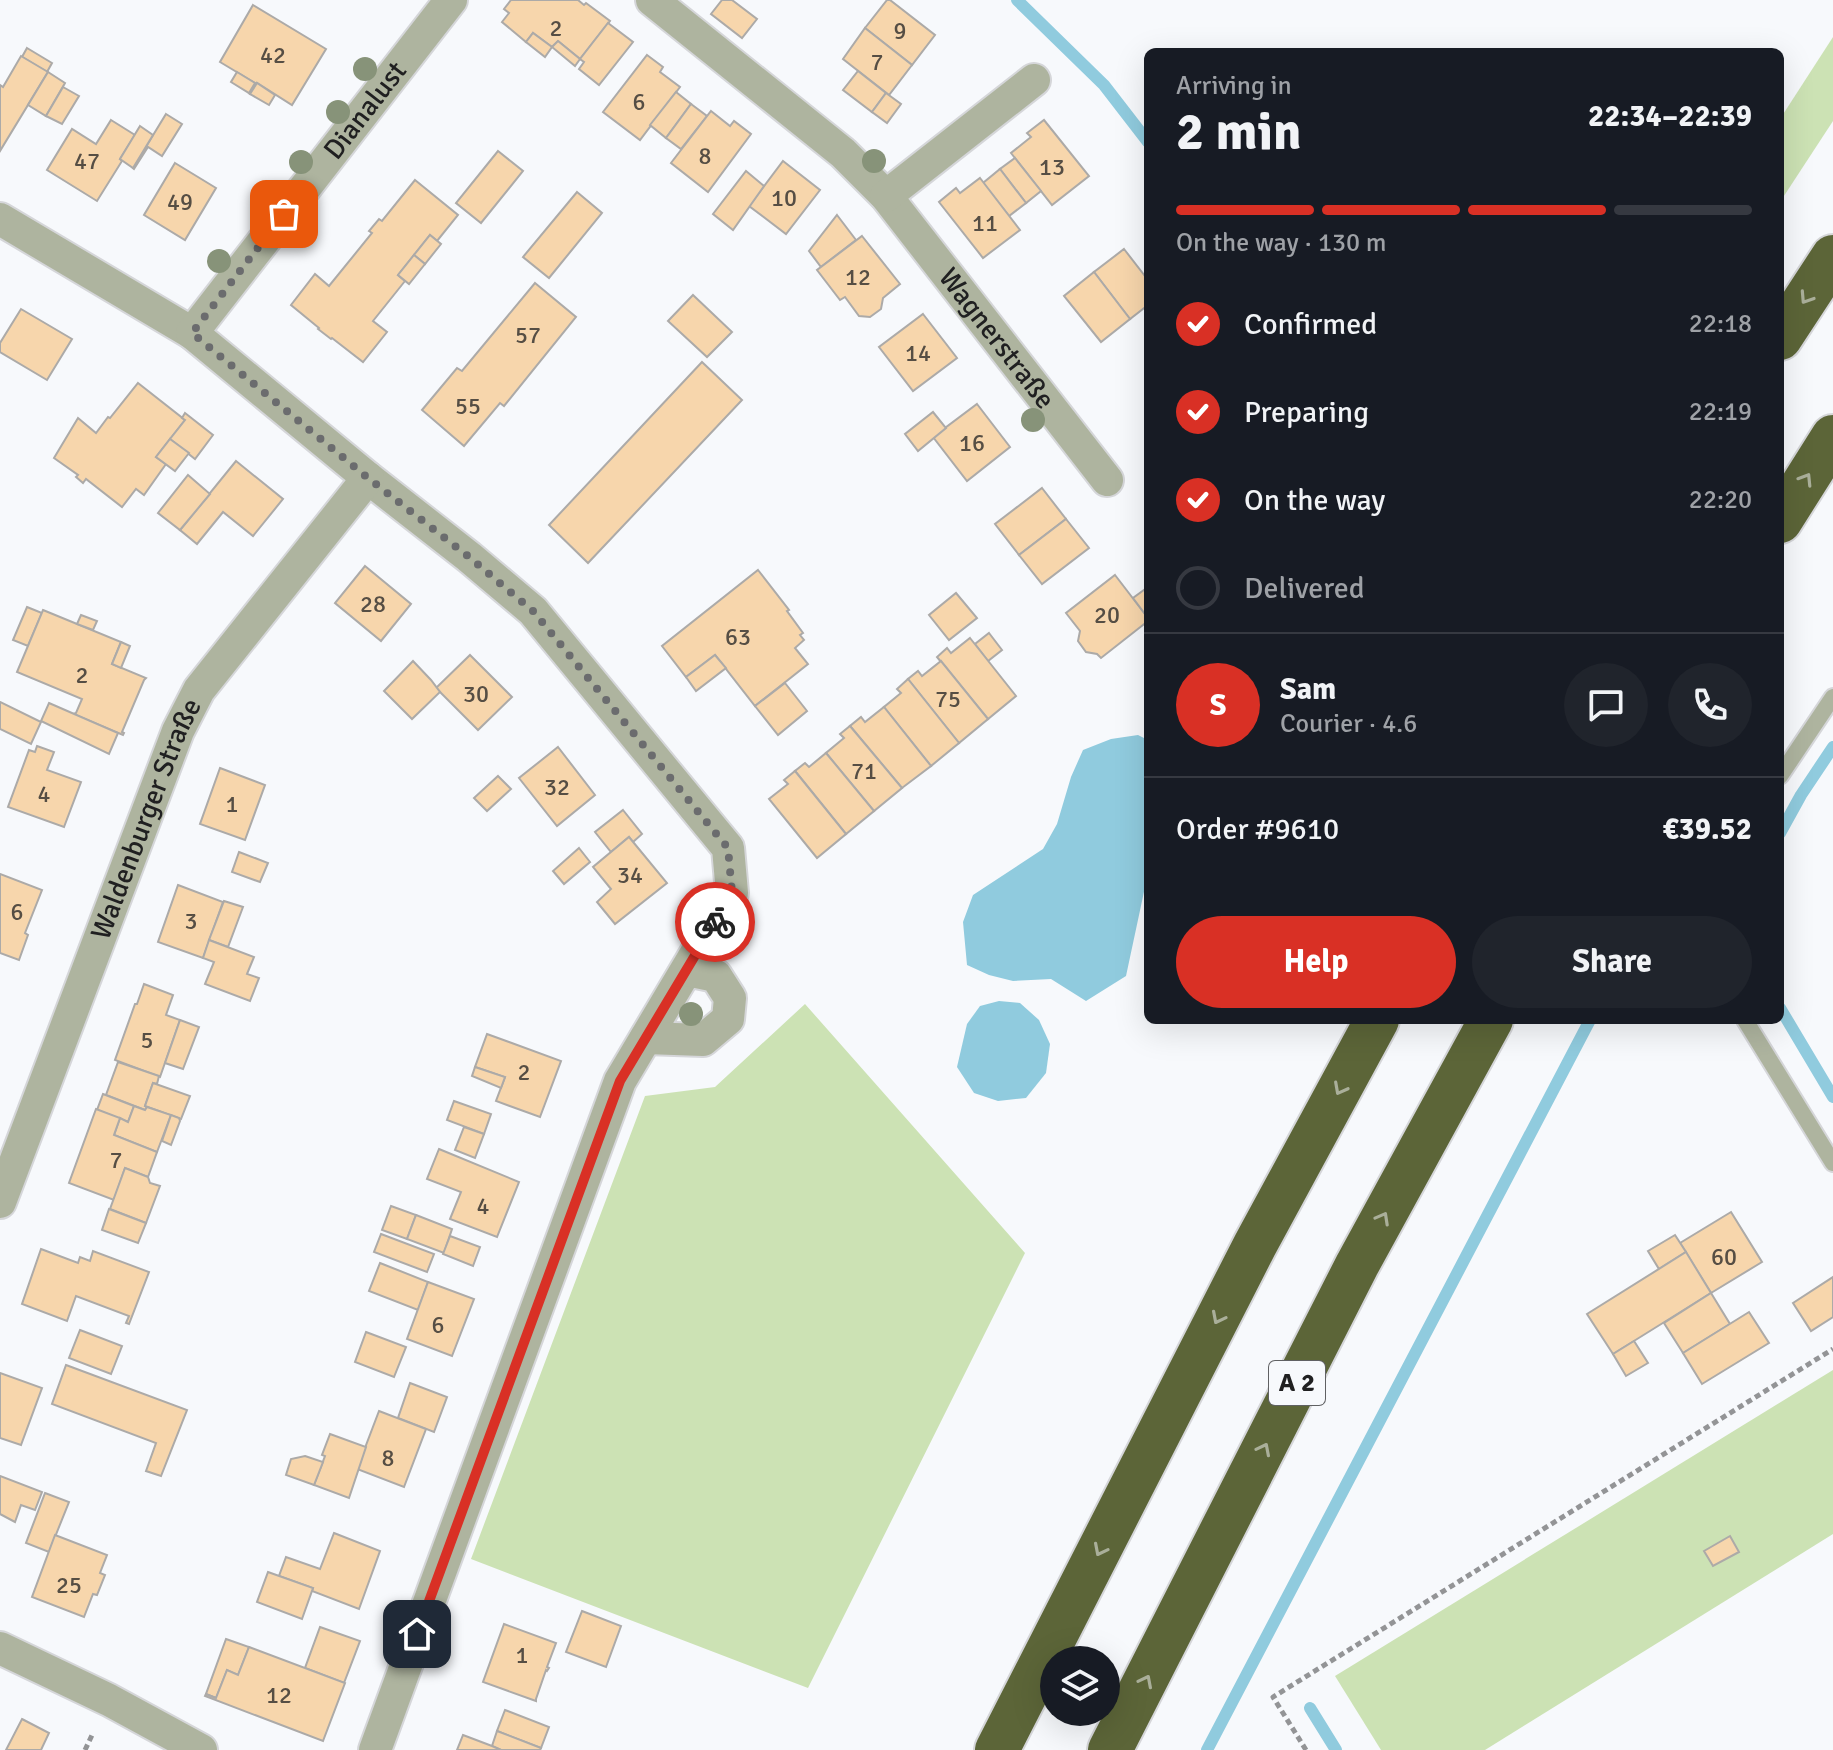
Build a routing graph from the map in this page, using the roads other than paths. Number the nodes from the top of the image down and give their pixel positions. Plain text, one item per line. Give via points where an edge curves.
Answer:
1 (451, 0) edge
2 (652, 0) edge
3 (1034, 80) dead end
4 (886, 196) junction
5 (0, 219) edge
6 (1833, 257) edge
7 (1784, 332) edge
8 (192, 333) junction
9 (1833, 437) edge
10 (368, 478) junction
11 (1107, 480) dead end
12 (1784, 515) edge
13 (1833, 697) edge
14 (1784, 770) edge
15 (687, 970) junction
16 (1375, 1024) edge
17 (1489, 1024) edge
18 (1747, 1024) edge
19 (646, 1038) junction
20 (1833, 1163) edge
21 (0, 1202) edge
22 (0, 1648) edge
23 (201, 1750) edge
24 (375, 1750) edge
25 (997, 1750) edge
26 (1110, 1750) edge

1 - 8 street, Dianalust
2 - 4 street, Wagnerstraße via 843,153
3 - 4 street
4 - 11 street, Wagnerstraße
5 - 8 street
6 -> 7 highway
8 - 10 street
12 -> 9 highway
10 - 15 street via 533,611 728,848 732,893
10 - 21 street, Waldenburger Straße via 199,690 178,731
13 - 14 lane
15 - 19 street
15 - 19 street via 716,976 730,998 728,1019 703,1040
16 -> 25 highway via 1255,1245
26 -> 17 highway, A 2 via 1357,1265
18 - 20 lane
19 - 24 street via 620,1081
22 - 23 street

